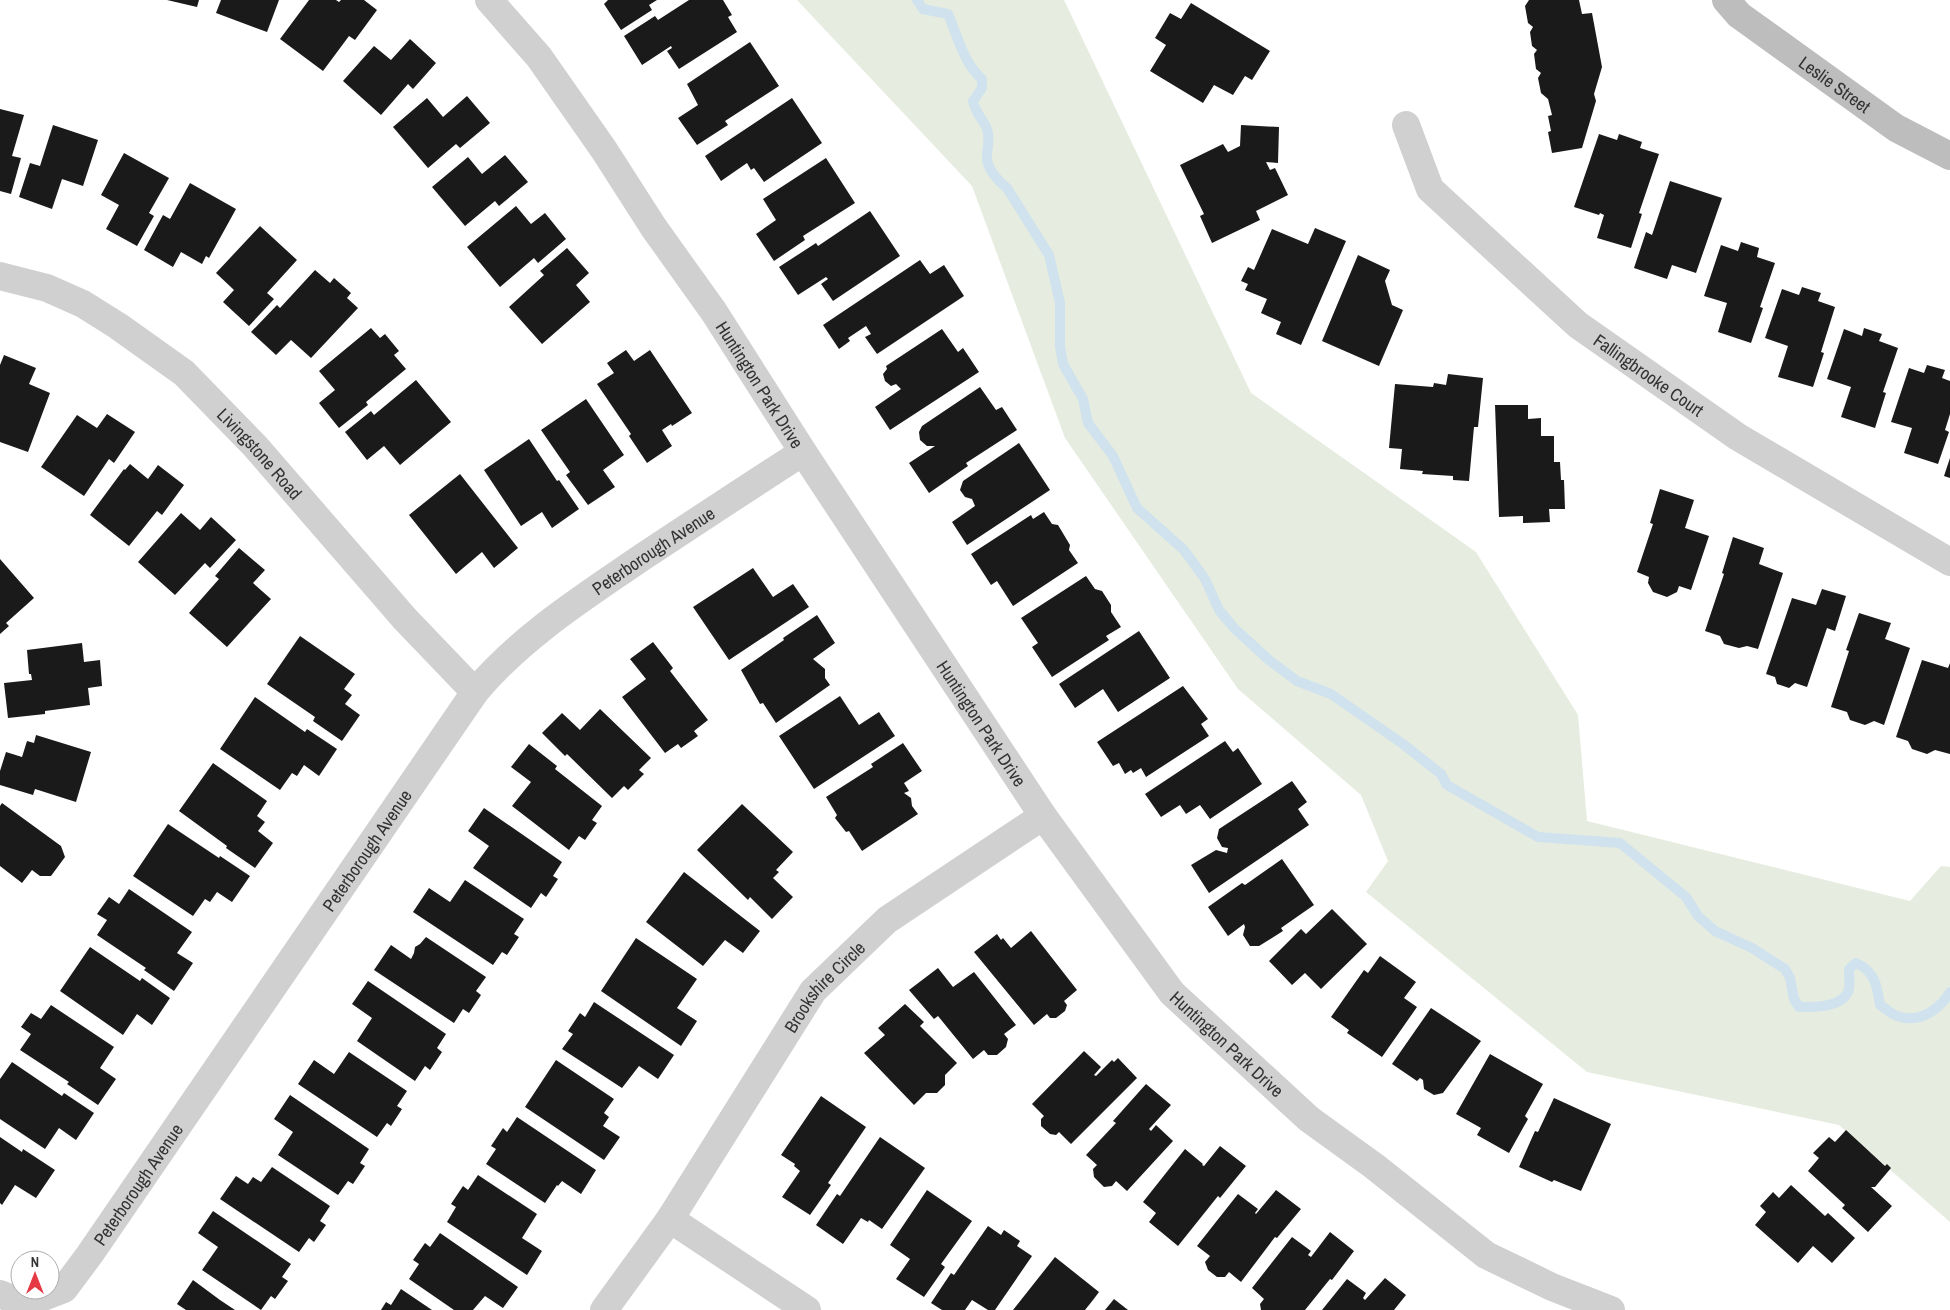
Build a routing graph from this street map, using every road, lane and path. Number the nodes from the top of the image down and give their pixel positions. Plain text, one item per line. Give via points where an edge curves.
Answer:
1 (490, 0) edge
2 (1726, 0) edge
3 (1406, 125) dead end
4 (1950, 156) edge
5 (0, 276) edge
6 (803, 452) junction
7 (1950, 562) edge
8 (475, 692) junction
9 (1042, 816) junction
10 (670, 1219) junction
11 (0, 1294) edge
12 (604, 1310) edge
13 (807, 1310) edge
14 (1611, 1310) edge

1 - 6 street, Huntington Park Drive via 539,57 588,127 714,312
2 - 4 main road, Leslie Street via 1739,15 1896,128
3 - 7 street, Fallingbrooke Court via 1430,189 1578,325 1738,437
5 - 8 street, Livingstone Road via 47,288 83,304 184,373 255,446 399,612
6 - 8 street, Peterborough Avenue via 543,626 496,667
6 - 9 street, Huntington Park Drive
8 - 11 street, Peterborough Avenue via 64,1289 38,1299 12,1299
9 - 10 street, Brookshire Circle via 887,920 813,991
9 - 14 street, Huntington Park Drive via 1172,993 1309,1118 1486,1255 1552,1287
10 - 12 street, Brookshire Circle
10 - 13 street

